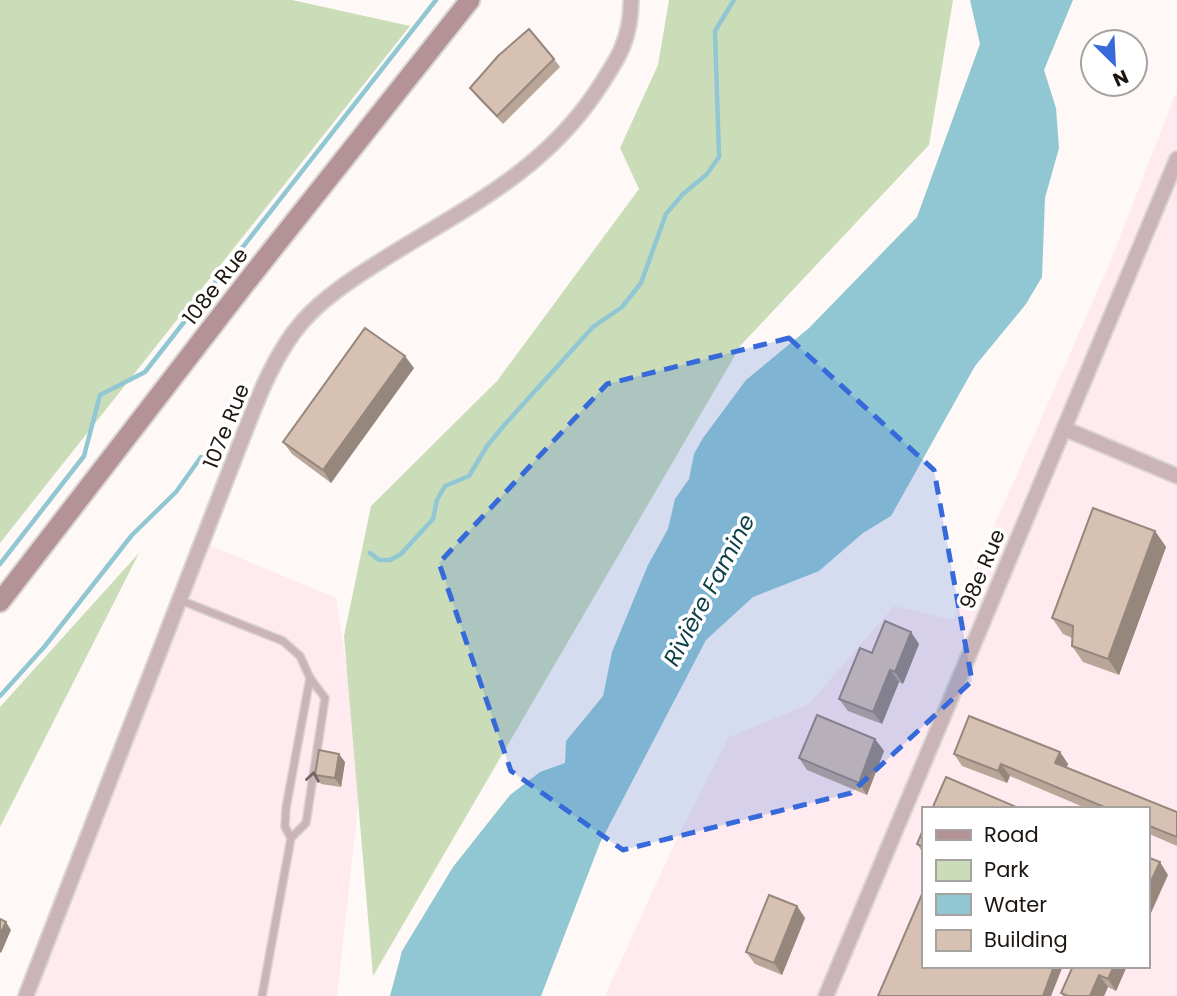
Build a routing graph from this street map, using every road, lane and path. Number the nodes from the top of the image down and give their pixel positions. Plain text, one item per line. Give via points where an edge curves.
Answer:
1 (470, 0) edge
2 (631, 0) edge
3 (1177, 159) edge
4 (1065, 429) junction
5 (1177, 476) edge
6 (180, 600) junction
7 (0, 602) edge
8 (310, 678) junction
9 (291, 838) junction
10 (26, 996) edge
11 (262, 996) edge
12 (826, 996) edge

1 - 7 main road, 108e Rue
2 - 6 street, 107e Rue via 631,27 615,63 556,144 488,196 350,281 302,323 257,403
3 - 4 street, 98e Rue
4 - 5 street
4 - 12 street, 98e Rue
6 - 8 lane via 284,641 300,656
6 - 10 street, 107e Rue
8 - 9 lane via 286,808 285,827
9 -> 8 lane via 306,824 325,707 321,689
9 - 11 lane

